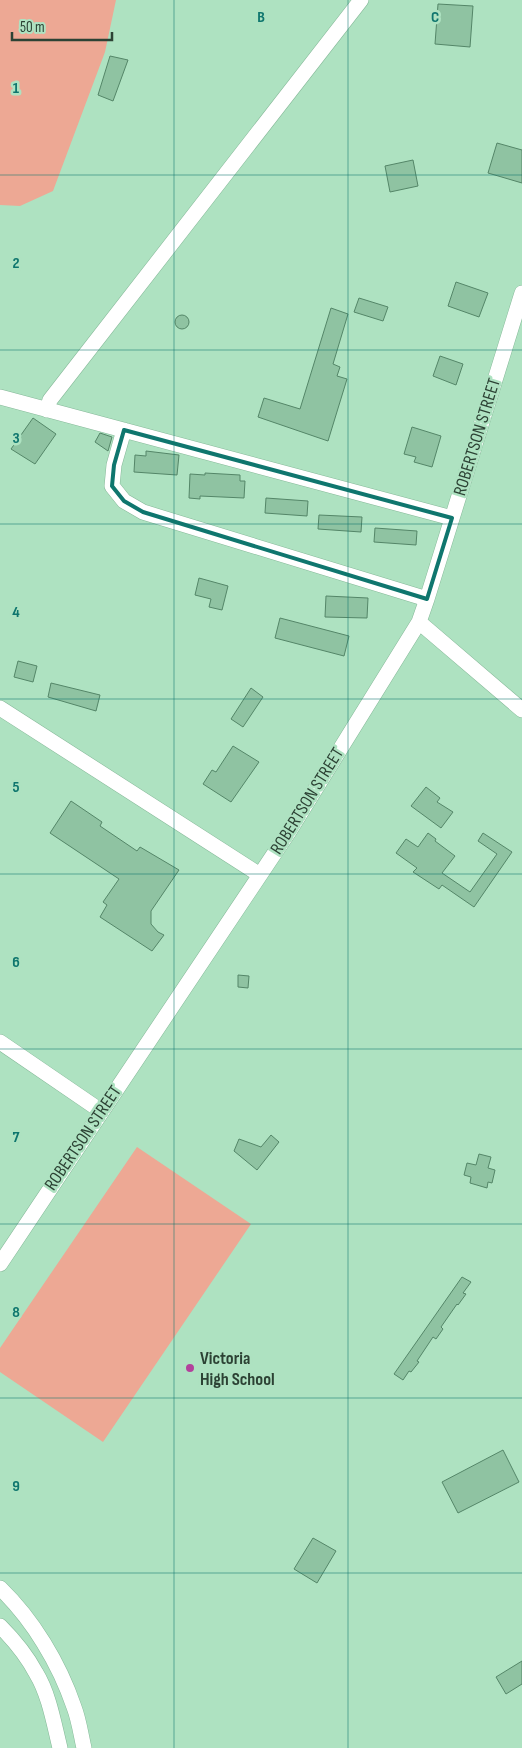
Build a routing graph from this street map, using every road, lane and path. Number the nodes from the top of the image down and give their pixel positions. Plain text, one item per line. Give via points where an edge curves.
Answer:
1 (361, 0) edge
2 (522, 293) edge
3 (0, 397) edge
4 (47, 410) junction
5 (124, 430) junction
6 (452, 518) junction
7 (427, 599) junction
8 (419, 622) junction
9 (0, 708) edge
10 (522, 710) edge
11 (260, 875) junction
12 (0, 1042) edge
13 (101, 1111) junction
14 (0, 1264) edge
15 (0, 1588) edge
16 (0, 1626) edge
17 (60, 1748) edge
18 (84, 1748) edge

1 - 4 street via 50,400
2 - 6 street, ROBERTSON STREET
3 - 4 street
4 - 5 street
5 - 6 street
5 - 7 street via 112,486 124,501 143,512
6 - 7 street, ROBERTSON STREET
7 - 8 street, ROBERTSON STREET
8 - 10 street
8 - 11 street, ROBERTSON STREET
9 - 11 street
11 - 13 street, ROBERTSON STREET
12 - 13 street
13 - 14 street, ROBERTSON STREET
15 - 18 street via 15,1602 58,1668 74,1708
16 - 17 street via 37,1673

